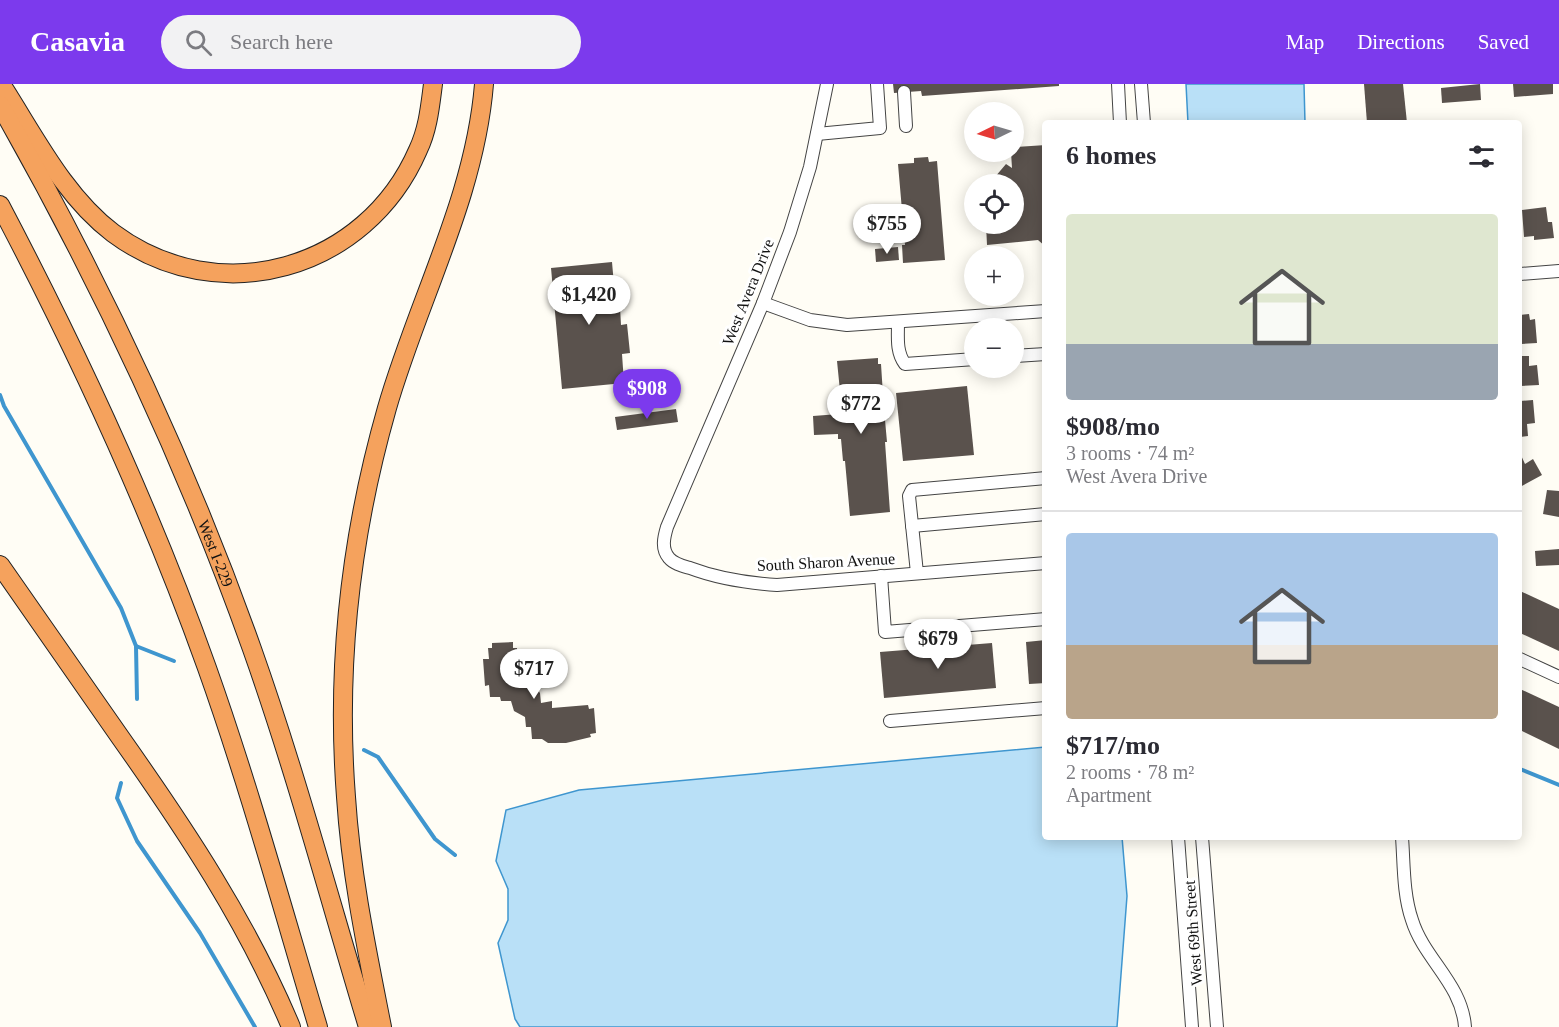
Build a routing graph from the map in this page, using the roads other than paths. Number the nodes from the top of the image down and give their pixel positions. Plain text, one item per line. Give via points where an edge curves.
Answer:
1 (1, 84) edge
2 (433, 84) edge
3 (484, 84) edge
4 (827, 84) edge
5 (877, 84) edge
6 (1118, 84) edge
7 (1141, 84) edge
8 (904, 92) dead end
9 (0, 105) edge
10 (1120, 120) edge
11 (1144, 120) edge
12 (906, 126) dead end
13 (817, 134) junction
14 (0, 205) edge
15 (1559, 271) edge
16 (1522, 274) edge
17 (763, 303) junction
18 (1042, 312) edge
19 (898, 323) junction
20 (1042, 354) edge
21 (1024, 355) edge
22 (964, 360) edge
23 (1042, 478) edge
24 (677, 505) joint
25 (1042, 514) edge
26 (912, 526) junction
27 (1042, 563) edge
28 (0, 565) edge
29 (917, 573) junction
30 (880, 576) junction
31 (1042, 619) edge
32 (1522, 660) edge
33 (1559, 678) edge
34 (1042, 708) edge
35 (890, 721) dead end
36 (1178, 840) edge
37 (1202, 840) edge
38 (1402, 840) edge
39 (291, 1027) edge
40 (318, 1027) edge
41 (368, 1027) edge
42 (382, 1027) edge
43 (1192, 1027) edge
44 (1217, 1027) edge
45 (1465, 1027) edge

1 - 2 highway via 59,174 84,206 113,232 142,251 181,267 220,273 261,272 301,262 339,245 371,219 398,188 418,150 429,119
3 - 42 highway via 478,135 469,168 380,437 361,522 351,592 344,690 346,798 361,920
4 - 13 street, West Avera Drive
5 - 13 street via 880,128
6 - 10 street
7 - 11 street
8 - 12 street
9 - 41 highway, West I-229 via 114,321 208,532 276,721
13 - 17 street, West Avera Drive via 790,231
14 - 40 highway via 89,381 183,604 246,785
15 - 16 street
17 - 19 street via 823,323
17 - 24 street, West Avera Drive
18 - 19 street
19 - 22 street via 898,348 905,364
20 - 21 street
23 - 26 street via 912,490
24 - 30 street, South Sharon Avenue via 664,548 675,563 706,574 741,583 777,585
25 - 26 street
26 - 29 street
27 - 29 street, South Sharon Avenue
28 - 39 highway via 219,884 267,972
29 - 30 street, South Sharon Avenue
30 - 31 street via 885,632
32 - 33 street
34 - 35 street
36 - 43 street, West 69th Street
37 - 44 street, West 69th Street
38 - 45 street via 1412,920 1456,993

